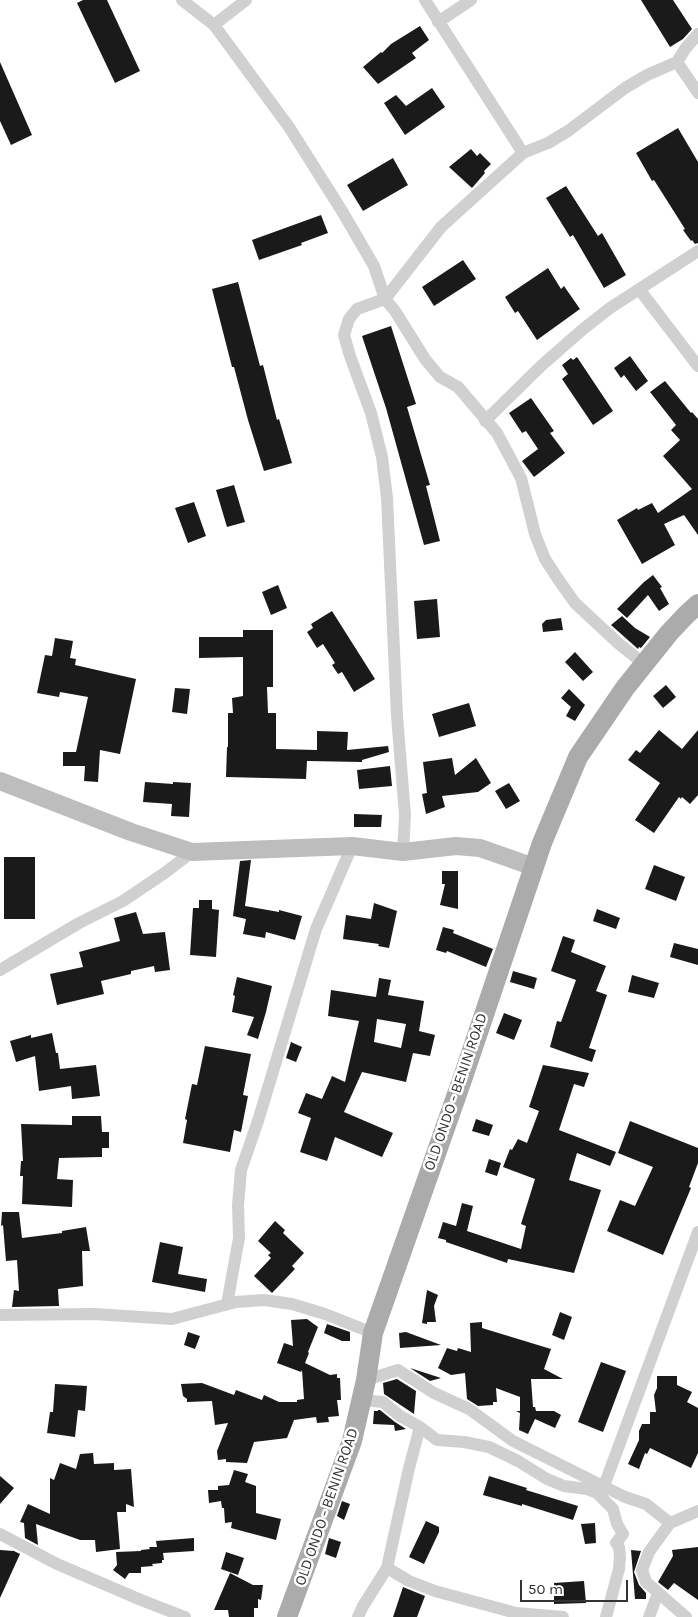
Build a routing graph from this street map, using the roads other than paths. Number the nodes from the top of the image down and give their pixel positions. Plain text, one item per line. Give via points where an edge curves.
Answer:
1 (182, 0) edge
2 (246, 0) edge
3 (425, 0) edge
4 (471, 0) edge
5 (438, 22) junction
6 (214, 24) junction
7 (698, 34) edge
8 (677, 62) junction
9 (698, 93) edge
10 (524, 153) junction
11 (698, 251) edge
12 (639, 290) junction
13 (385, 299) junction
14 (698, 366) edge
15 (486, 421) junction
16 (698, 604) edge
17 (644, 664) junction
18 (0, 781) edge
19 (352, 846) junction
20 (192, 852) junction
21 (403, 852) junction
22 (534, 867) junction
23 (0, 970) edge
24 (698, 1232) edge
25 (227, 1304) junction
26 (0, 1315) edge
27 (373, 1333) junction
28 (366, 1380) junction
29 (361, 1400) junction
30 (420, 1427) junction
31 (604, 1486) junction
32 (698, 1511) edge
33 (670, 1523) junction
34 (0, 1534) edge
35 (388, 1568) junction
36 (658, 1593) junction
37 (185, 1617) edge
38 (288, 1617) edge
39 (358, 1617) edge
40 (563, 1617) edge
41 (606, 1617) edge
42 (648, 1617) edge
43 (686, 1617) edge

1 - 6 street
2 - 6 street
3 - 5 street
4 - 5 street
5 - 10 street
6 - 13 street via 289,127 342,211 374,266
7 - 8 street
8 - 9 street
8 - 10 street via 625,88 575,126
10 - 13 street via 441,227
11 - 12 street
12 - 14 street
12 - 15 street via 582,330 540,366
13 - 15 street via 425,359 440,377 458,387
13 - 21 street via 357,309 348,319 344,335 371,413 382,457 387,498 405,815
15 - 17 street via 497,433 521,478 535,534 558,579 575,603
16 - 17 main road, OLD ONDO - BENIN ROAD
17 - 22 main road, OLD ONDO - BENIN ROAD via 578,757
18 - 20 street
19 - 20 street
19 - 21 street
19 - 25 street via 316,929 240,1170 239,1238
20 - 23 street via 123,901
21 - 22 street via 456,846 480,848
22 - 27 main road, OLD ONDO - BENIN ROAD
24 - 31 street
25 - 26 street via 172,1319 94,1314
25 - 27 street via 264,1300 292,1304
27 - 28 main road, OLD ONDO - BENIN ROAD
28 - 29 main road, OLD ONDO - BENIN ROAD
28 - 31 street via 398,1370 434,1393 469,1409 513,1441
29 - 30 street via 382,1402
29 - 38 main road, OLD ONDO - BENIN ROAD via 352,1441
30 - 35 street
30 - 41 street via 437,1440 489,1447 547,1479 597,1493 613,1509 623,1534 616,1543 619,1547 619,1569
31 - 33 street via 646,1504
32 - 33 street
33 - 36 street via 649,1552 642,1570 646,1582
34 - 37 street via 57,1564
35 - 39 street
35 - 40 street via 435,1591 516,1613
36 - 42 street
36 - 43 street

